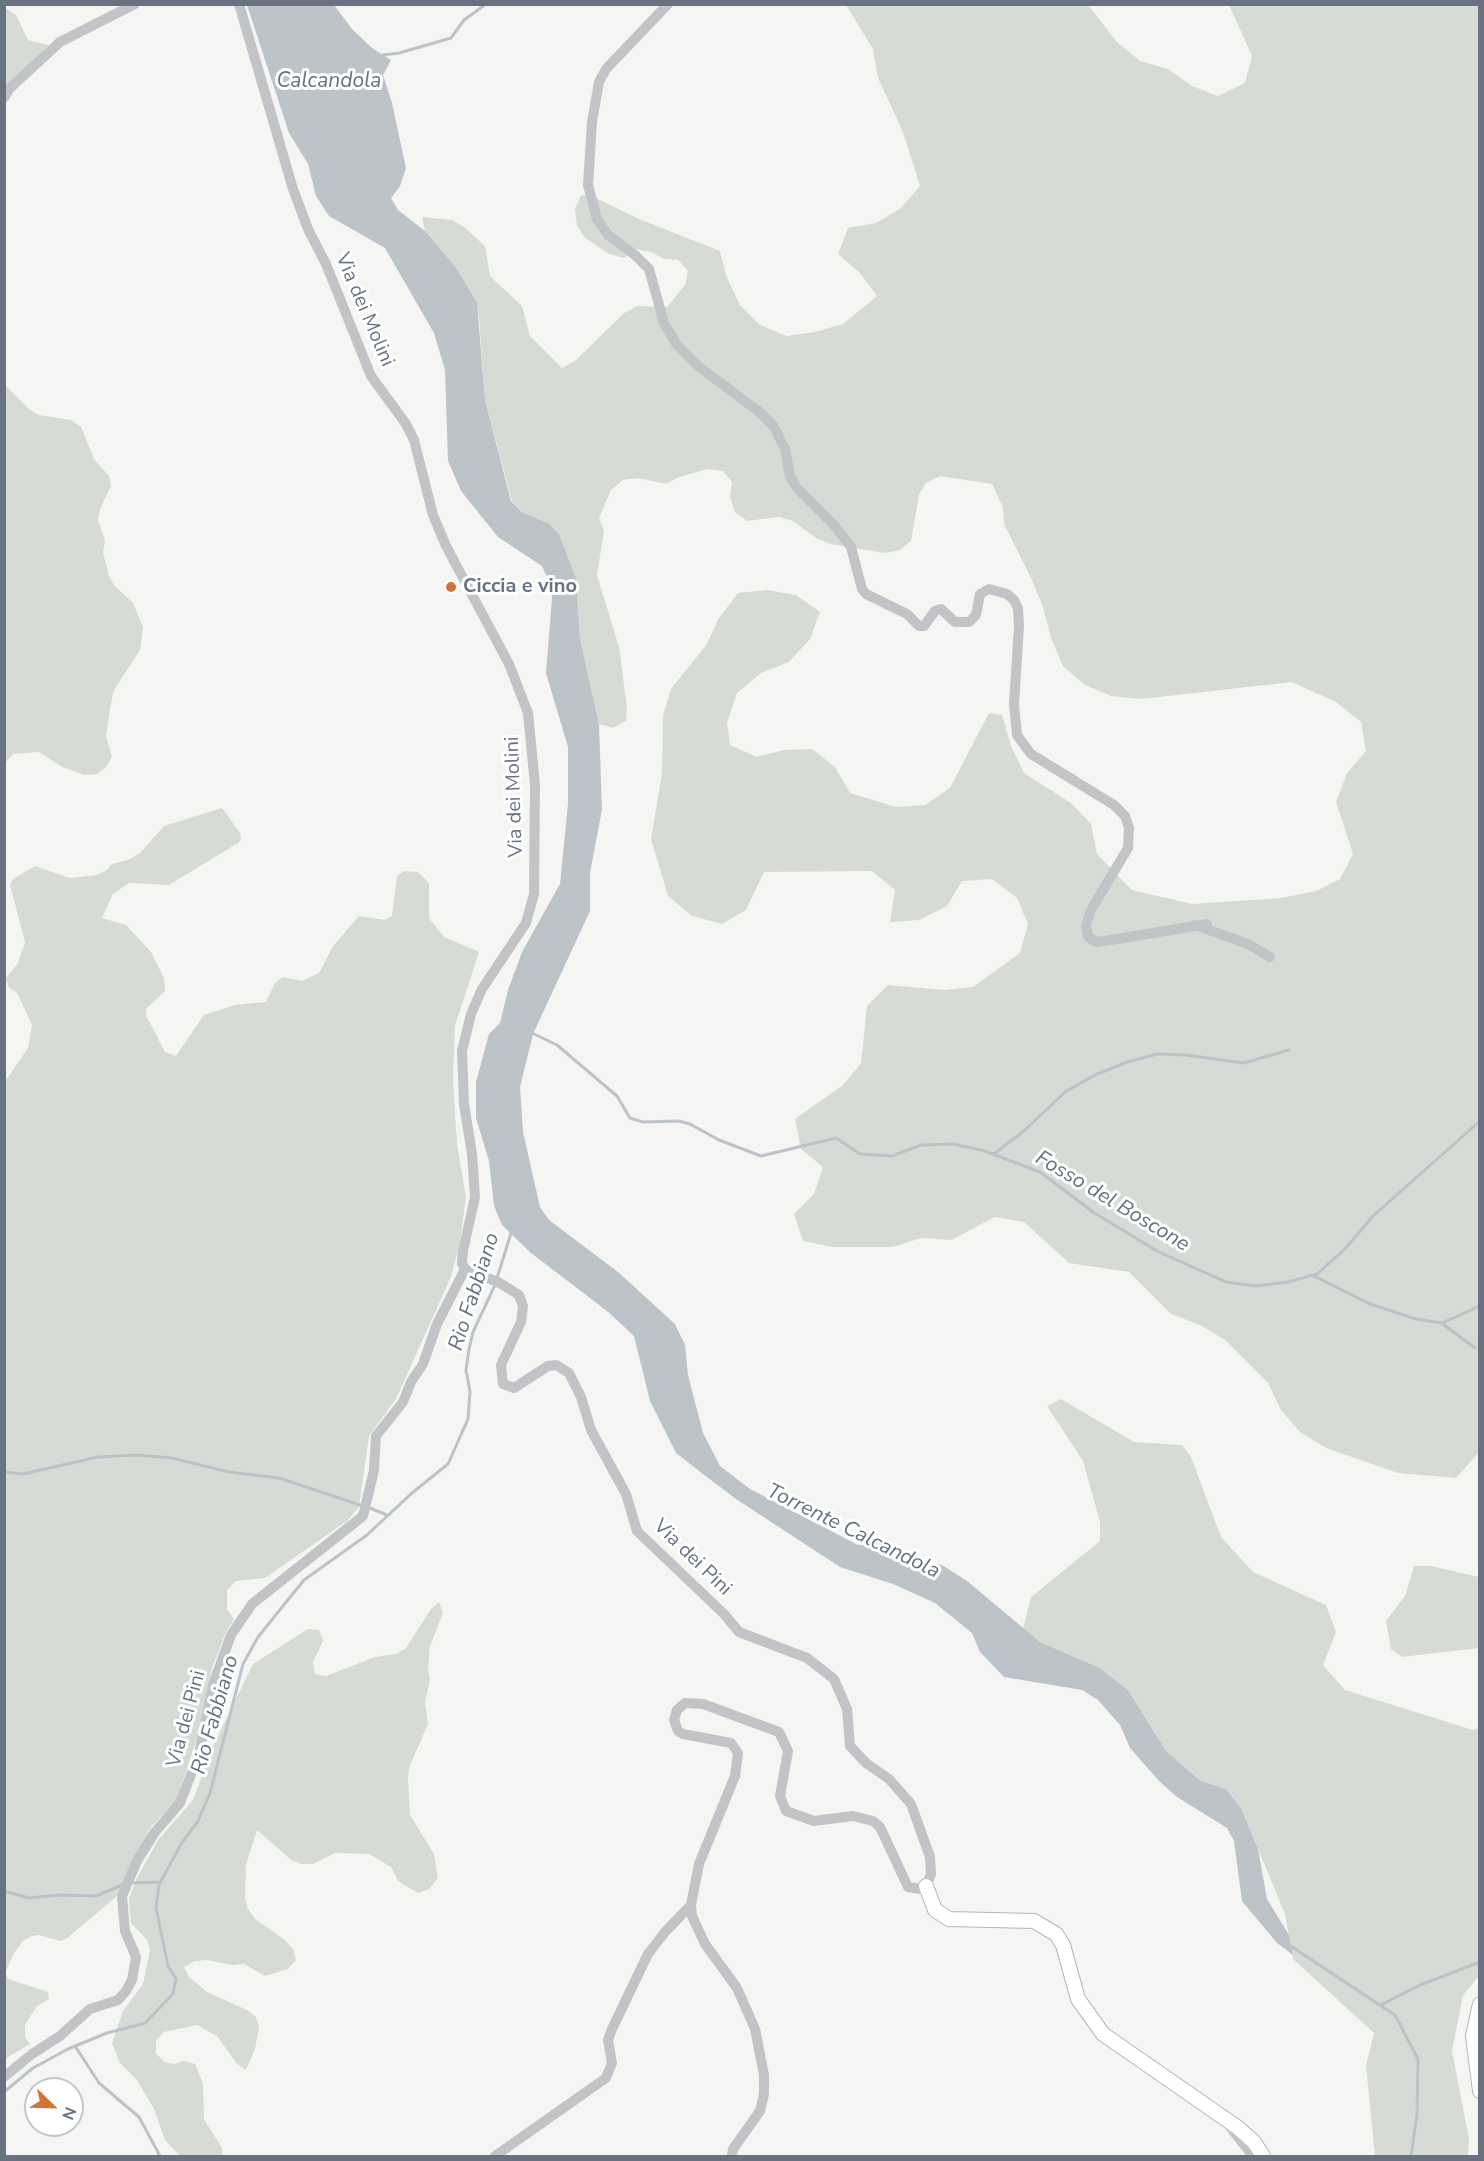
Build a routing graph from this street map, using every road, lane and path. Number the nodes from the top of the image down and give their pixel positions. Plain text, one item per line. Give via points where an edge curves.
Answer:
1 (135, 4) edge
2 (239, 4) edge
3 (669, 4) edge
4 (4, 98) edge
5 (1207, 924) dead end
6 (1195, 925) junction
7 (1270, 957) dead end
8 (467, 1270) junction
9 (926, 1886) junction
10 (691, 1905) junction
11 (1479, 2004) edge
12 (4, 2078) edge
13 (1479, 2091) edge
14 (1215, 2112) junction
15 (495, 2157) edge
16 (732, 2157) edge
17 (1253, 2157) edge
18 (1263, 2157) edge

1 - 4 street via 60,42
2 - 8 street, Via dei Molini via 308,229 371,376 410,432 446,546 509,664 528,713 535,785 534,894 526,923 482,989 462,1051 475,1197 463,1251
3 - 6 street via 606,69 599,82 588,185 597,219 608,235 649,269 664,323 676,345 774,427 785,449 790,476 851,547 866,594 907,614 919,626 924,626 941,609 955,622 969,622 976,615 980,594 989,589 1014,600 1019,626 1014,704 1017,735 1031,754 1114,805 1125,816 1129,828 1128,848 1091,910 1086,925 1088,937 1096,942
5 - 6 street
6 - 7 street via 1248,944
8 - 9 street, Via dei Pini via 519,1295 523,1306 521,1323 501,1365 503,1383 514,1388 548,1366 556,1365 569,1373 591,1430 626,1494 633,1524 643,1539 740,1632 807,1658 834,1679 847,1709 854,1754 890,1779 917,1814 932,1865
8 - 12 street, Via dei Pini via 437,1324 423,1364 403,1402 376,1436 374,1470 363,1516 252,1604 231,1635 213,1684 199,1754 180,1803 137,1861 123,1896 125,1931 136,1957 126,1991 118,2000 90,2008
9 - 10 street via 916,1890 905,1884 880,1827 873,1821 853,1816 804,1820 786,1811 780,1796 788,1751 779,1732 691,1701 677,1710 674,1720 678,1731 732,1743 739,1758 699,1864
9 - 14 main road via 935,1910 949,1920 1034,1921 1056,1934 1078,1999 1103,2034
10 - 15 street via 648,1954 608,2040 612,2063 606,2078
10 - 16 street via 705,1944 737,1988 755,2029 764,2075 760,2111 733,2149
11 - 13 main road via 1473,2036
14 - 17 street
14 - 18 main road via 1254,2142

